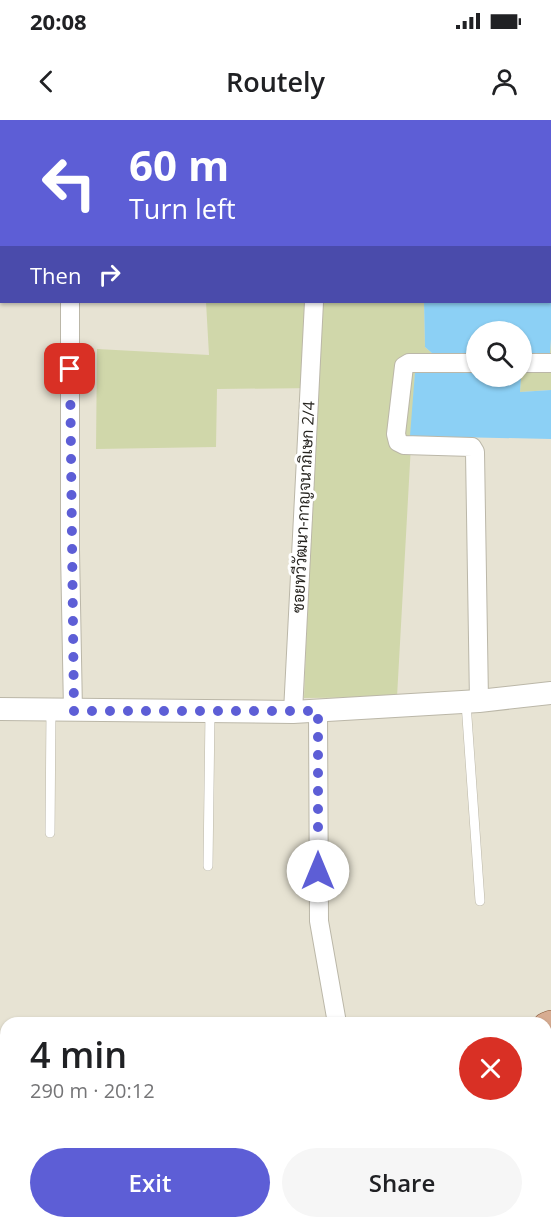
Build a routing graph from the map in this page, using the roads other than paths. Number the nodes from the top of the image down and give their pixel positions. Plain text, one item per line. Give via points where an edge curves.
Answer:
1 (70, 303) edge
2 (314, 303) edge
3 (466, 363) edge
4 (532, 363) edge
5 (551, 363) edge
6 (551, 693) edge
7 (472, 702) junction
8 (0, 710) edge
9 (51, 710) junction
10 (74, 711) junction
11 (210, 711) junction
12 (318, 711) junction
13 (293, 712) junction
14 (50, 833) dead end
15 (208, 866) dead end
16 (480, 901) dead end
17 (336, 1017) edge

1 - 10 street
2 - 13 street, ซอยทวีวัฒนา-กาญจนาภิเษก 2/4
3 - 7 street via 405,366 396,434 398,442 404,445 472,447 475,452
4 - 5 street
6 - 7 street
7 - 12 street
7 - 16 lane
8 - 9 street
9 - 10 street
9 - 14 lane
10 - 11 street
11 - 13 street
11 - 15 lane
12 - 13 street
12 - 17 street via 319,921

